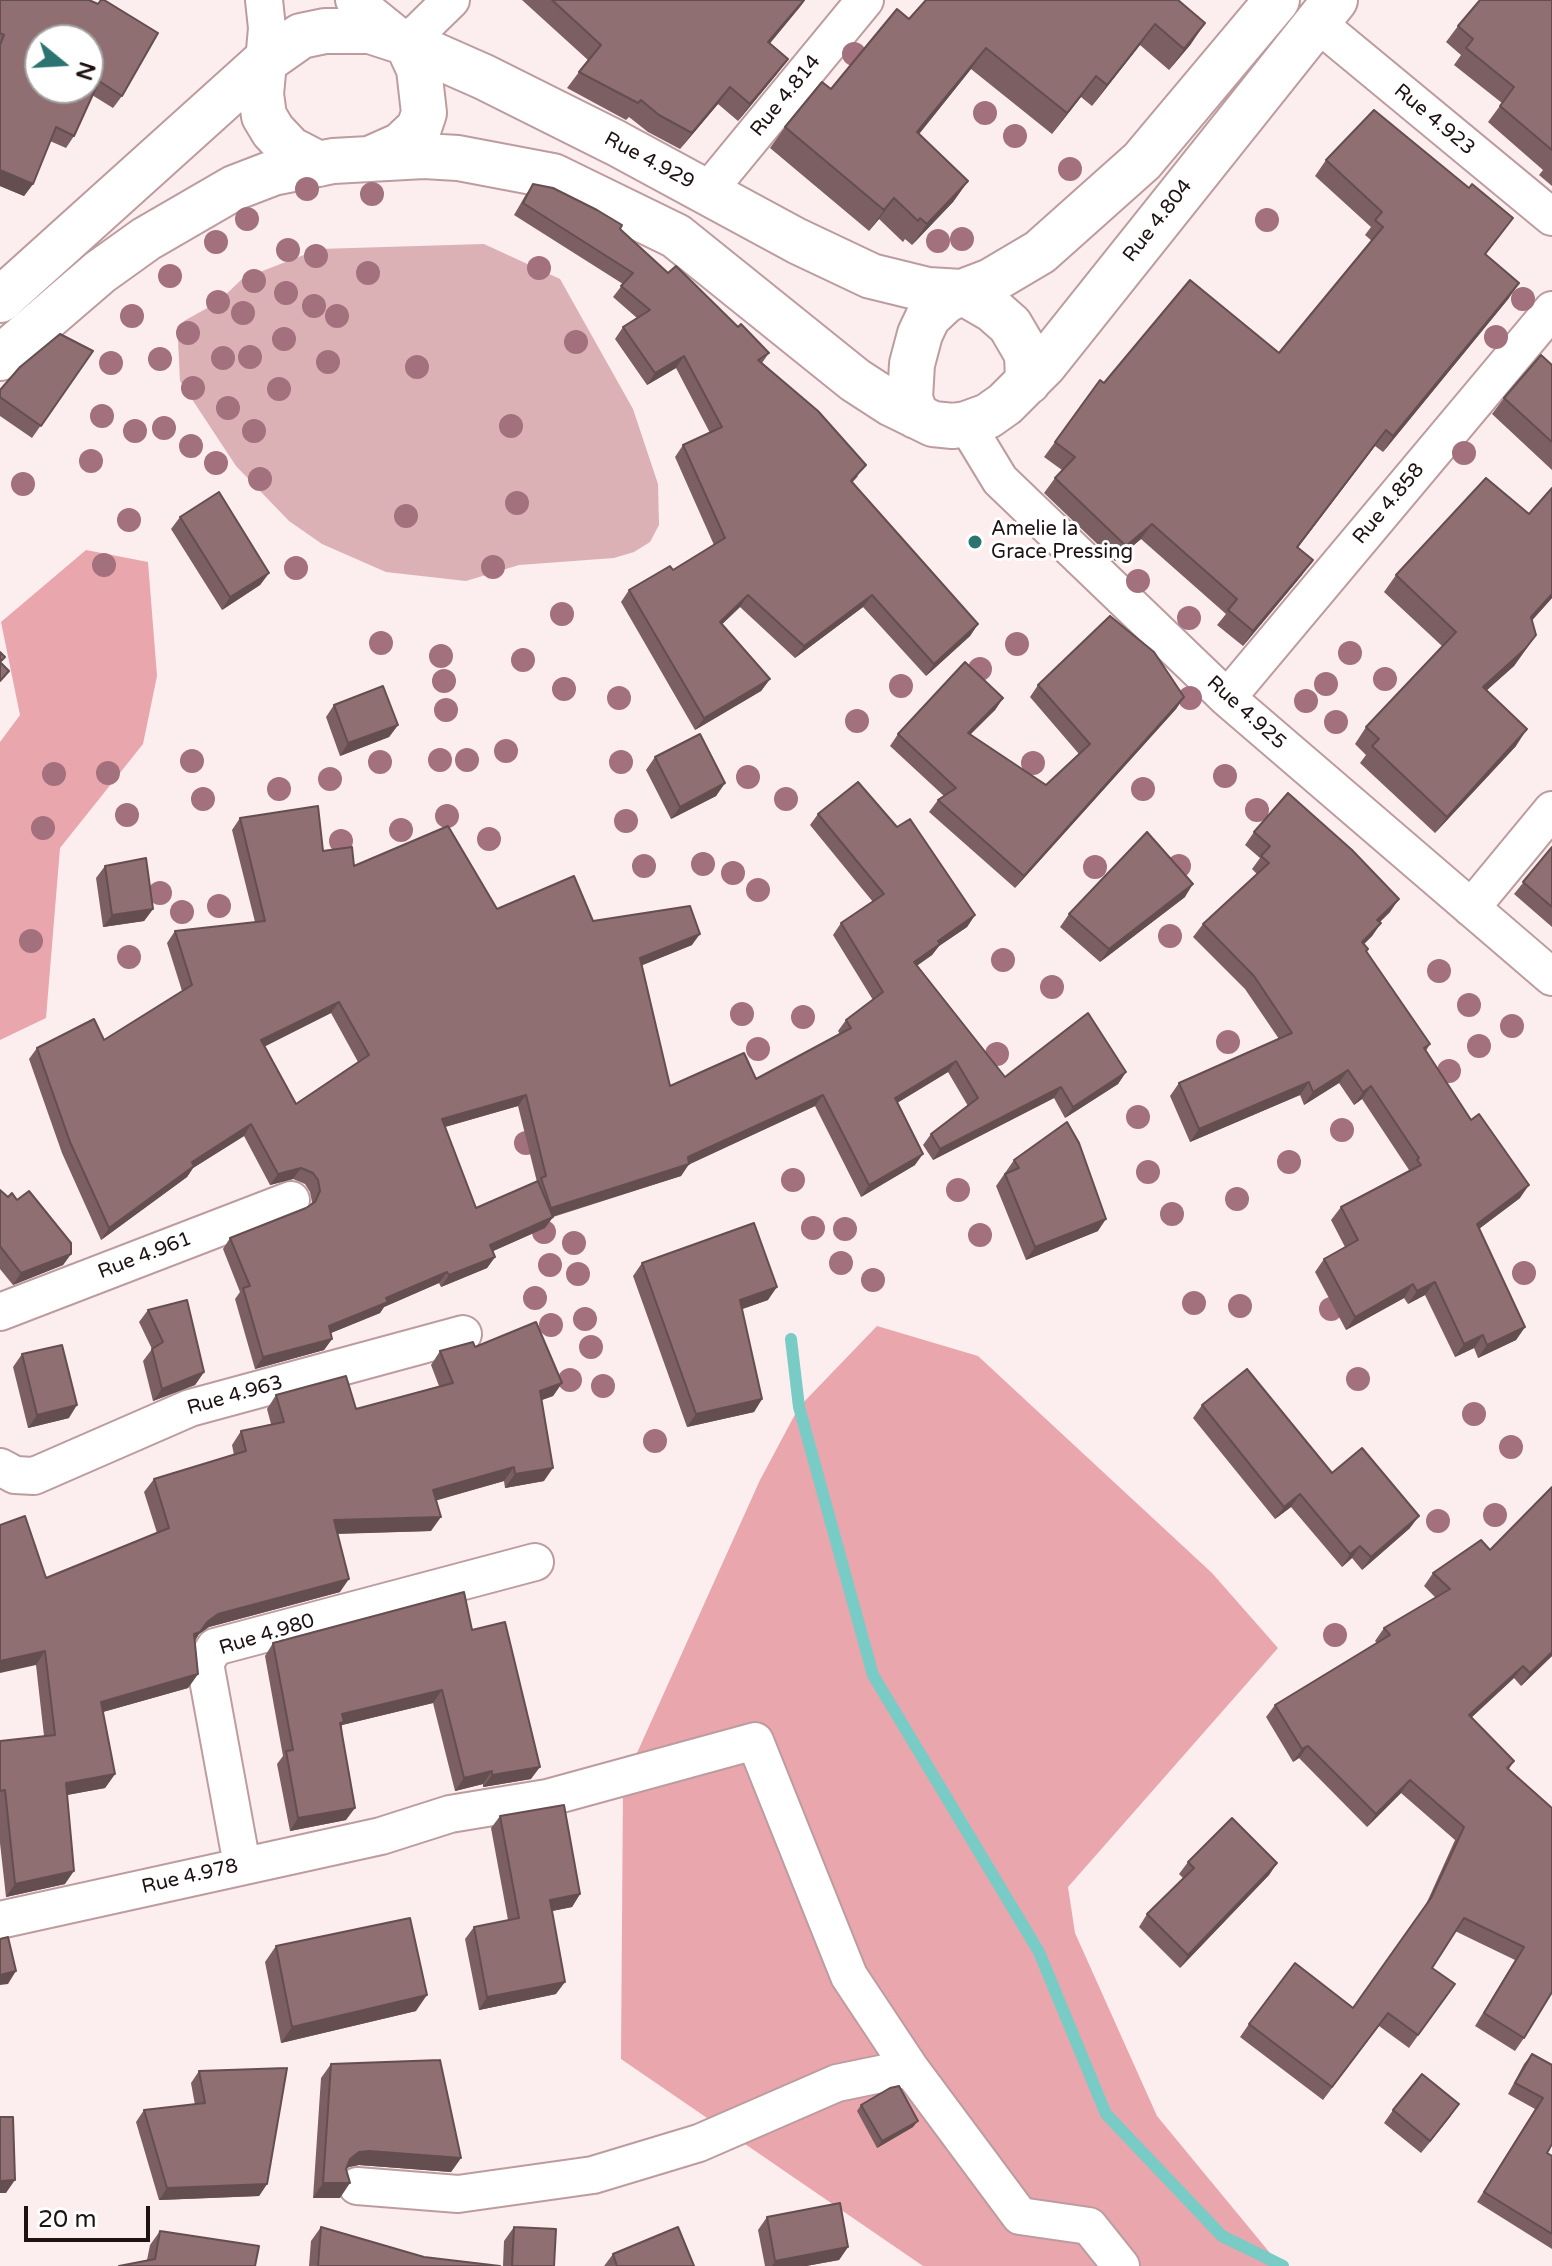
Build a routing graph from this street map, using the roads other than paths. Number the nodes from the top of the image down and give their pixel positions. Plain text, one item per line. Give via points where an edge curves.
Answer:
1 (264, 0) edge
2 (354, 0) edge
3 (451, 0) edge
4 (865, 0) edge
5 (1277, 0) edge
6 (1326, 11) edge
7 (407, 43) junction
8 (264, 62) junction
9 (374, 157) junction
10 (319, 164) junction
11 (707, 192) junction
12 (1552, 217) edge
13 (962, 292) junction
14 (0, 300) edge
15 (1552, 310) edge
16 (0, 358) edge
17 (1028, 382) junction
18 (916, 416) junction
19 (966, 424) junction
20 (1227, 698) junction
21 (1552, 810) edge
22 (1471, 908) junction
23 (1552, 977) edge
24 (291, 1200) dead end
25 (0, 1312) edge
26 (463, 1334) dead end
27 (7, 1471) edge
28 (535, 1562) dead end
29 (242, 1865) junction
30 (0, 1920) edge
31 (910, 2068) junction
32 (357, 2186) dead end
33 (1121, 2266) edge

1 - 8 street
2 - 7 street
3 - 7 street
4 - 11 street, Rue 4.814
5 - 13 main road, Rue 4.929 via 1142,161 1040,252
6 - 12 street, Rue 4.923
6 - 17 main road, Rue 4.804
7 - 8 main road, Rue 4.929 via 370,31 325,31 301,36
7 - 9 main road via 419,69 424,113 419,128 401,145
7 - 11 main road, Rue 4.929
8 - 10 main road via 264,116 290,149
8 - 14 main road, Rue 4.929
9 - 10 main road
9 - 18 main road via 458,158 553,176 676,236 855,380
10 - 16 main road via 234,188 146,239
11 - 13 main road, Rue 4.929 via 871,276
13 - 17 main road via 1010,325 1027,354
13 - 18 main road via 928,317 920,334 910,398
15 - 20 street, Rue 4.858
17 - 19 main road, Rue 4.804 via 988,416
18 - 19 main road via 933,424
19 - 20 street, Rue 4.925 via 1000,480
20 - 22 street, Rue 4.925
21 - 22 street
22 - 23 street, Rue 4.925
24 - 25 street, Rue 4.961
26 - 27 street, Rue 4.963 via 190,1408 34,1476
28 - 29 street, Rue 4.980 via 215,1647 205,1663
29 - 30 street, Rue 4.978
29 - 31 street, Rue 4.978 via 381,1836 450,1814 547,1798 755,1741 849,1976
31 - 32 street via 837,2083 699,2143 593,2175 458,2194
31 - 33 street via 1020,2216 1089,2226

